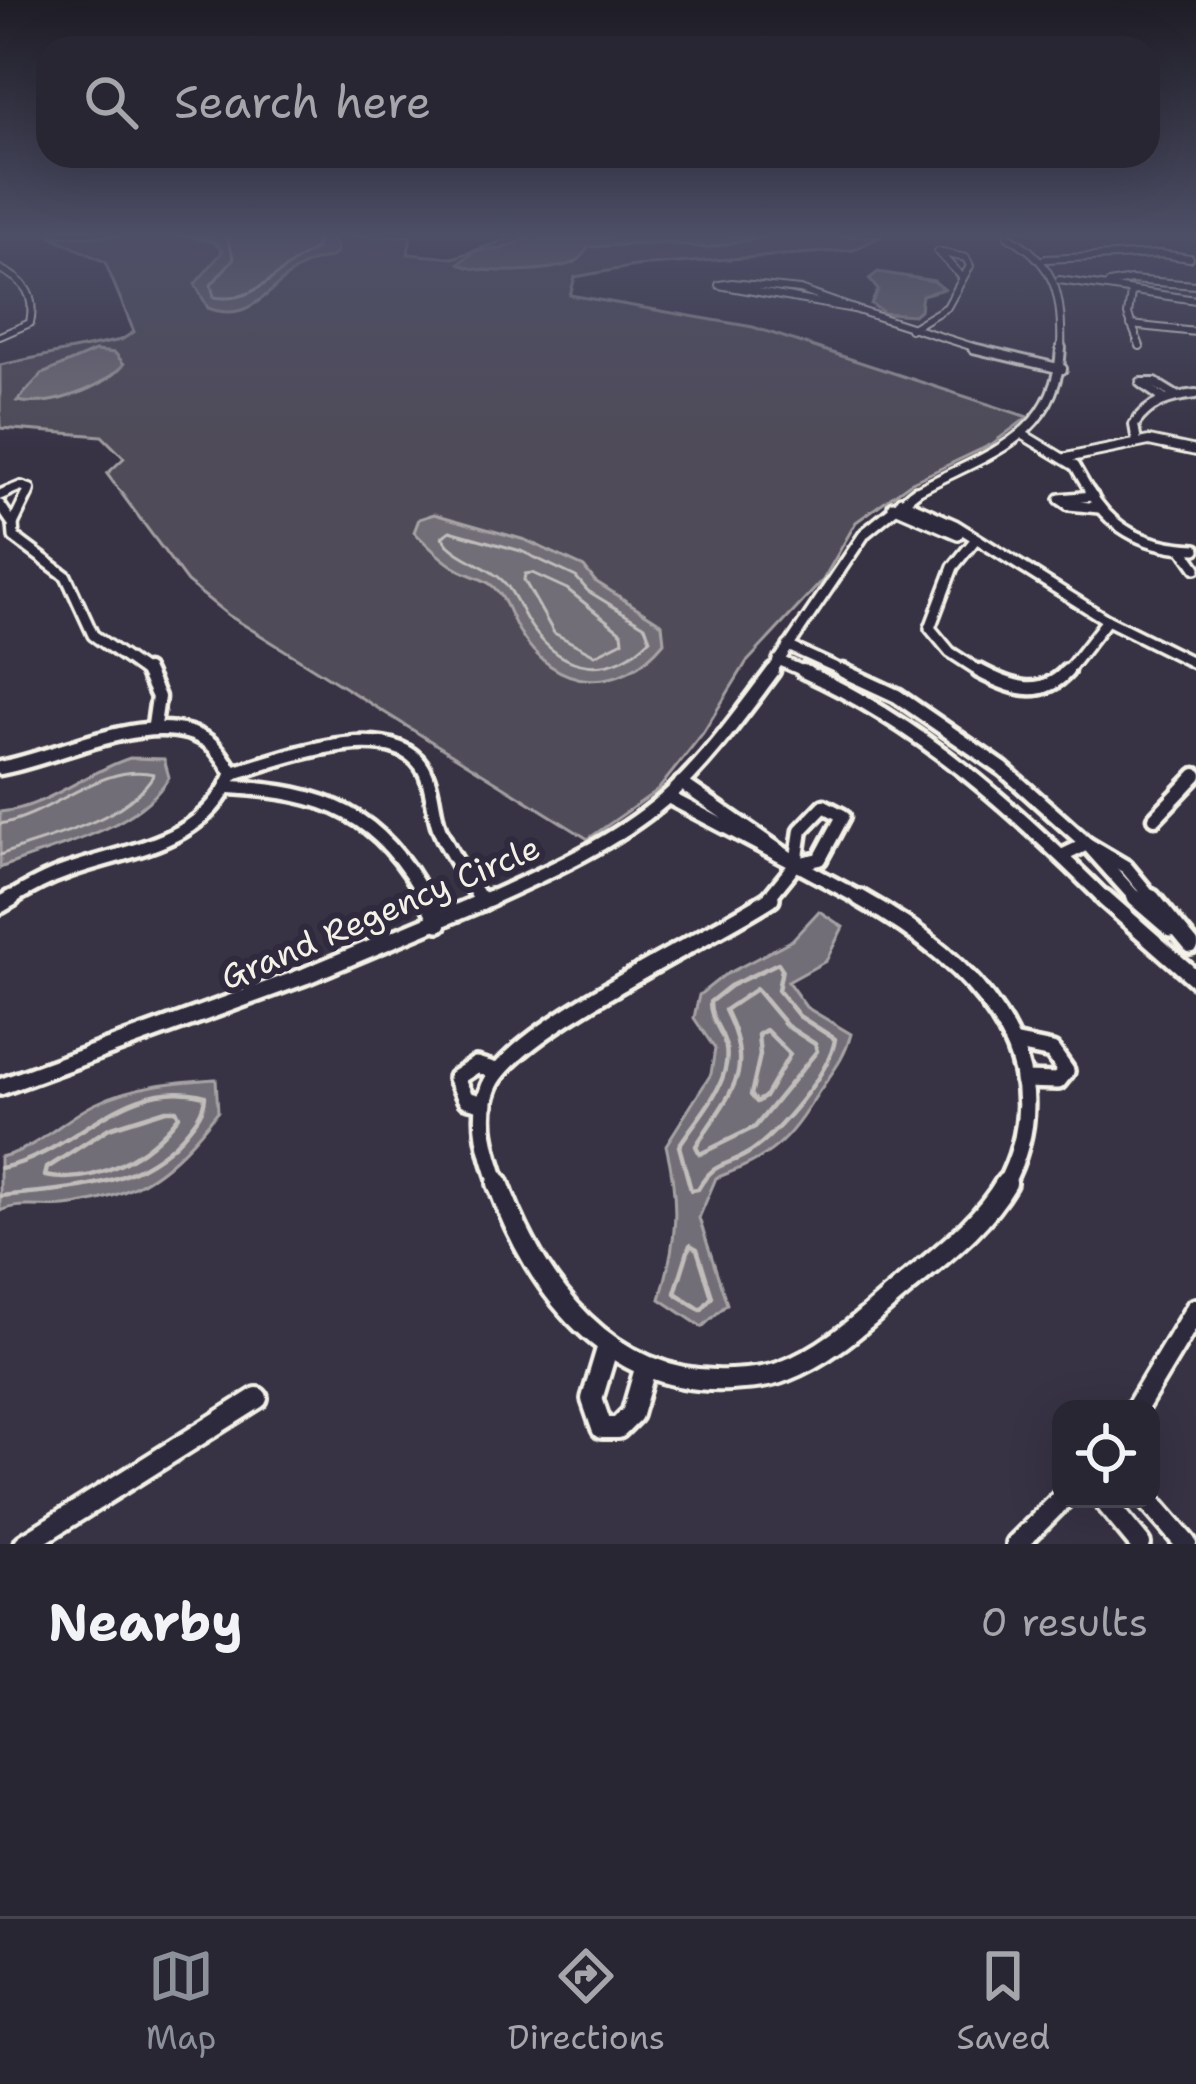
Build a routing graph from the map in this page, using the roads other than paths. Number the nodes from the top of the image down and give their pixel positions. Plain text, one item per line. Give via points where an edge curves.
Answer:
1 (31, 308) edge
2 (848, 308) edge
3 (851, 308) edge
4 (945, 308) edge
5 (1060, 308) edge
6 (1131, 308) edge
7 (854, 309) junction
8 (1131, 325) junction
9 (910, 329) junction
10 (1196, 332) edge
11 (3, 335) edge
12 (1140, 346) dead end
13 (1063, 366) junction
14 (1196, 394) edge
15 (1178, 396) junction
16 (1164, 399) junction
17 (1020, 436) junction
18 (1137, 442) junction
19 (1196, 451) edge
20 (1061, 455) junction
21 (0, 495) edge
22 (1093, 496) junction
23 (897, 504) junction
24 (0, 505) edge
25 (1099, 508) junction
26 (13, 524) junction
27 (973, 539) junction
28 (1190, 550) edge
29 (1196, 568) edge
30 (1107, 620) junction
31 (788, 646) junction
32 (778, 660) junction
33 (1196, 664) edge
34 (154, 725) junction
35 (0, 768) edge
36 (1196, 775) edge
37 (232, 780) junction
38 (681, 783) junction
39 (668, 797) junction
40 (1156, 818) dead end
41 (1087, 844) junction
42 (1062, 856) junction
43 (796, 864) junction
44 (482, 902) junction
45 (0, 905) edge
46 (439, 922) junction
47 (1194, 946) edge
48 (1174, 964) junction
49 (1196, 980) edge
50 (1013, 1043) junction
51 (496, 1071) junction
52 (1024, 1080) junction
53 (0, 1087) edge
54 (485, 1104) junction
55 (1196, 1309) edge
56 (607, 1349) junction
57 (645, 1369) junction
58 (257, 1398) dead end
59 (1141, 1400) edge
60 (1053, 1508) edge
61 (1110, 1508) edge
62 (1155, 1508) edge
63 (25, 1544) edge
64 (1017, 1544) edge
65 (1140, 1544) edge
66 (1186, 1544) edge

1 - 11 street via 24,327
2 - 7 street
3 - 7 street
4 - 9 street
5 - 13 street
6 - 8 street
7 - 9 street
8 - 10 street
8 - 12 street
9 - 13 street
13 - 17 street, Grand Regency Circle via 1053,398
14 - 15 street
15 - 16 street
15 - 16 street via 1142,383
16 - 18 street via 1141,413 1132,431
17 - 20 street
17 - 23 street, Grand Regency Circle
18 - 19 street
18 - 20 street
20 - 22 street
21 - 26 street via 30,489
22 - 25 street
22 - 25 street via 1060,499
23 - 27 street
23 - 31 street, Grand Regency Circle via 864,533
24 - 26 street
25 - 28 street via 1132,536
26 - 34 street via 21,544 70,582 92,635 152,680
27 - 30 street
27 - 30 street via 930,628 965,662 1029,691 1045,690
28 - 29 street
30 - 33 street
31 - 32 street, Grand Regency Circle
31 - 41 street via 943,725
32 - 38 street, Grand Regency Circle
32 - 42 street via 927,738
34 - 35 street via 52,760
34 - 37 street via 207,740 226,758
36 - 40 street
37 - 44 street via 368,740 405,750 428,779 437,825
37 - 45 street via 218,807 194,827 61,872
37 - 46 street via 346,808 371,825 413,868
38 - 39 street, Grand Regency Circle
38 - 43 street
39 - 43 street
39 - 44 street, Grand Regency Circle via 566,864
41 - 42 street
41 - 47 street via 1143,908
42 - 48 street
43 - 43 street via 794,845 813,811 836,808 840,826 820,859
43 - 50 street via 944,950 988,996
43 - 51 street via 774,896 555,1023
44 - 46 street, Grand Regency Circle
46 - 53 street, Grand Regency Circle
47 - 48 street
48 - 49 street
50 - 52 street
50 - 52 street via 1052,1048 1066,1071 1058,1082
51 - 54 street
51 - 54 street via 476,1065 456,1078 466,1099
52 - 57 street via 1019,1154 978,1224 863,1321 784,1372 711,1384
54 - 56 street via 486,1150 520,1241 560,1306
55 - 59 street
56 - 57 street
56 - 57 street via 590,1394 602,1428 618,1428 632,1414
58 - 63 street
60 - 64 street
61 - 65 street
62 - 66 street

